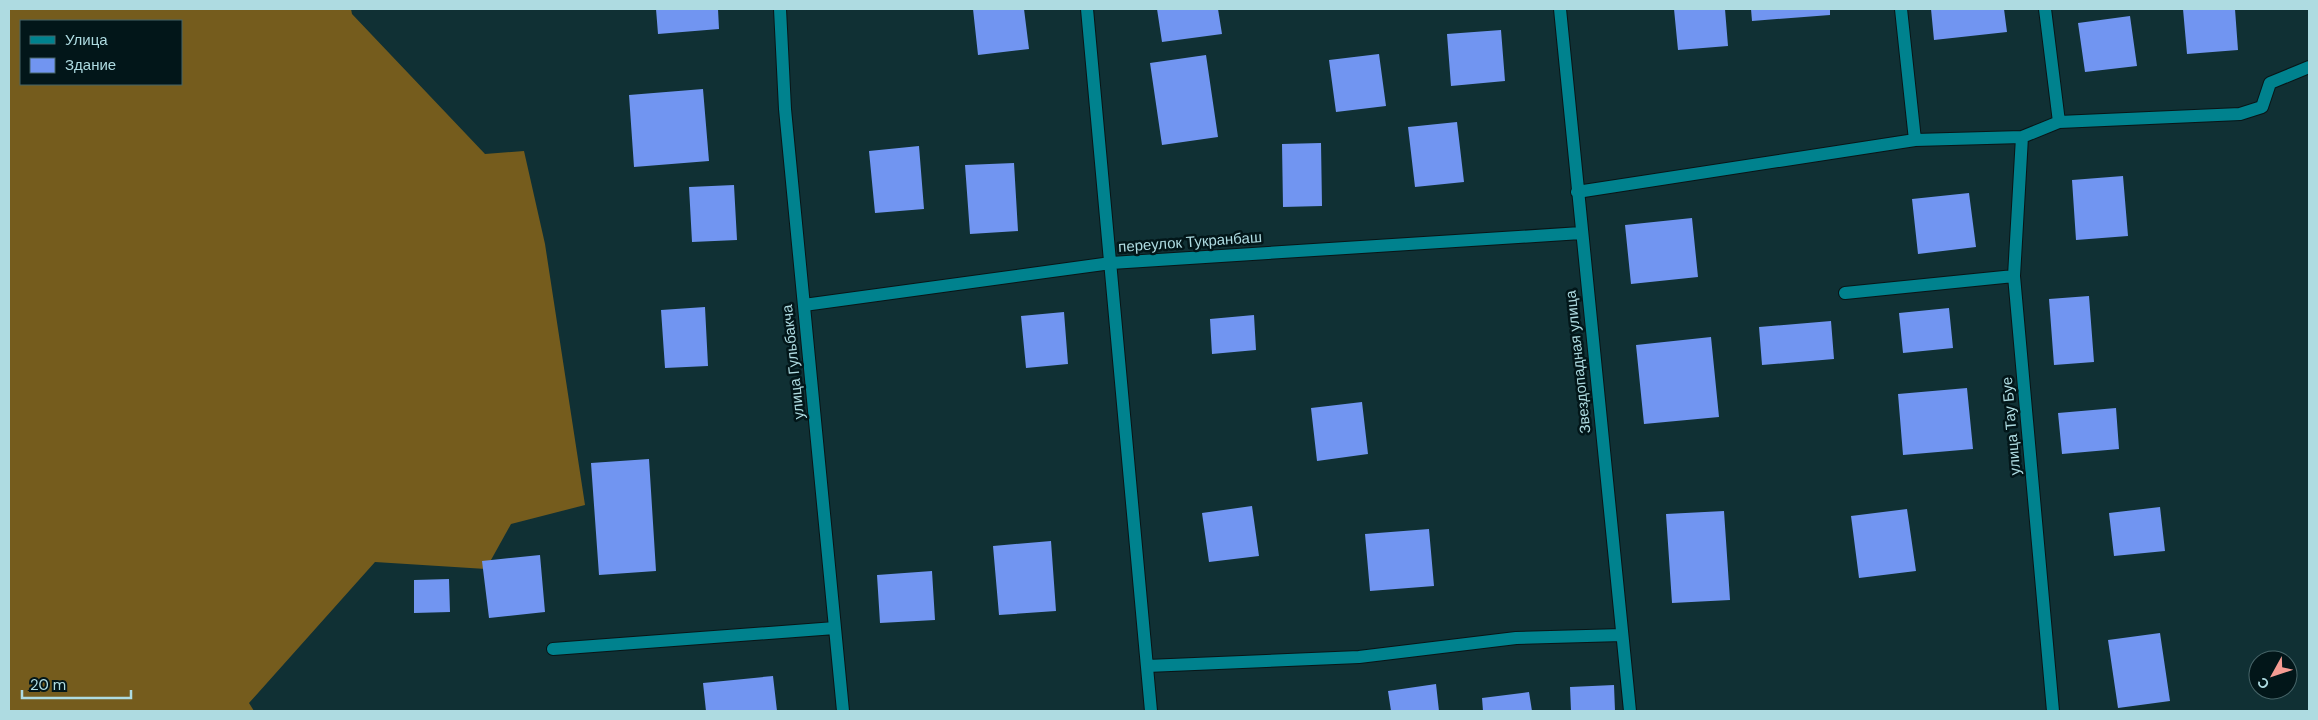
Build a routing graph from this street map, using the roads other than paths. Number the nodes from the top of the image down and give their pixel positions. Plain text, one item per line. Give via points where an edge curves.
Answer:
1 (780, 9) edge
2 (1087, 9) edge
3 (1560, 9) edge
4 (1901, 9) edge
5 (2046, 9) edge
6 (2309, 67) edge
7 (2059, 122) junction
8 (2022, 137) junction
9 (1915, 140) junction
10 (1577, 192) junction
11 (1581, 233) junction
12 (1111, 263) junction
13 (2014, 276) junction
14 (1845, 293) dead end
15 (804, 305) junction
16 (835, 628) junction
17 (1622, 634) junction
18 (553, 649) dead end
19 (1147, 666) junction
20 (843, 711) edge
21 (1151, 711) edge
22 (1630, 711) edge
23 (2053, 711) edge

1 - 15 street, улица Гульбакча via 785,109
2 - 12 street
3 - 10 street, Звездопадная улица
4 - 9 street
5 - 7 street
6 - 7 street via 2270,83 2262,107 2240,114
7 - 8 street
8 - 9 street
8 - 13 street, улица Тау Буе
9 - 10 street
10 - 11 street, Звездопадная улица
11 - 12 street, переулок Тукранбаш
11 - 17 street, Звездопадная улица
12 - 15 street, переулок Тукранбаш
12 - 19 street
13 - 14 street
13 - 23 street, улица Тау Буе
15 - 16 street, улица Гульбакча
16 - 18 street
16 - 20 street, улица Гульбакча
17 - 19 street via 1516,638 1358,657
17 - 22 street, Звездопадная улица
19 - 21 street

